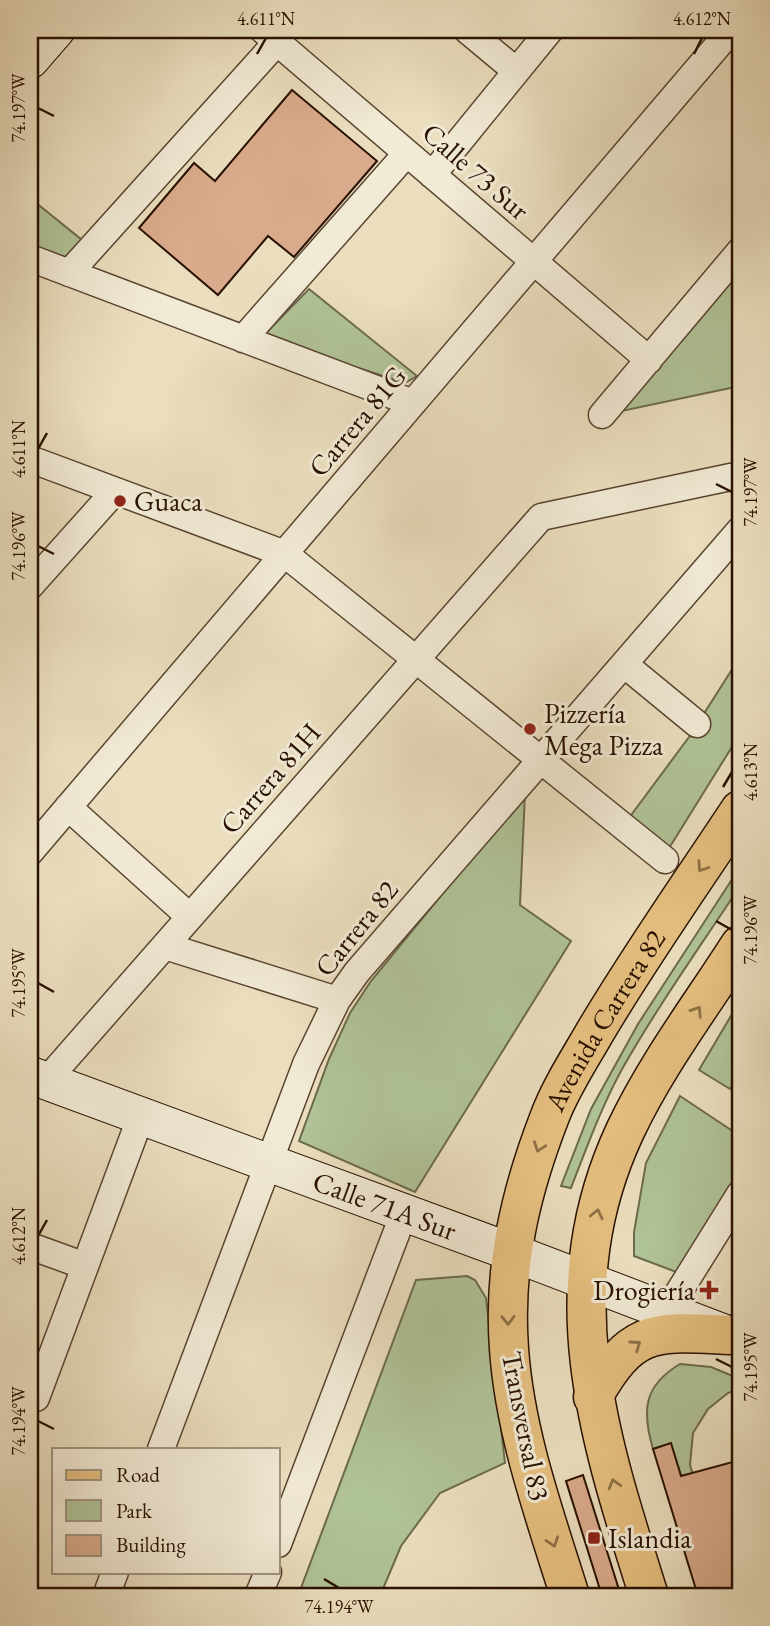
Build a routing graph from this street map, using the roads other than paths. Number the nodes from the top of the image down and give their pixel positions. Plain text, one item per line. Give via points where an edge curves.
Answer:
1 (467, 30) edge
2 (550, 30) edge
3 (732, 30) edge
4 (270, 36) edge
5 (515, 70) junction
6 (407, 153) junction
7 (432, 175) junction
8 (740, 251) edge
9 (30, 258) edge
10 (534, 261) junction
11 (69, 273) junction
12 (243, 339) junction
13 (649, 360) junction
14 (413, 403) junction
15 (603, 415) dead end
16 (30, 459) edge
17 (740, 475) edge
18 (115, 491) junction
19 (737, 540) edge
20 (285, 554) junction
21 (30, 586) edge
22 (416, 659) junction
23 (624, 664) junction
24 (697, 723) dead end
25 (540, 760) junction
26 (68, 807) junction
27 (740, 810) edge
28 (30, 852) edge
29 (665, 860) dead end
30 (190, 917) junction
31 (740, 945) edge
32 (165, 946) junction
33 (337, 1000) junction
34 (38, 1078) edge
35 (141, 1116) junction
36 (268, 1163) junction
37 (740, 1194) edge
38 (404, 1213) junction
39 (30, 1246) edge
40 (511, 1252) junction
41 (85, 1266) junction
42 (588, 1281) junction
43 (667, 1311) junction
44 (735, 1337) edge
45 (33, 1396) edge
46 (593, 1396) junction
47 (161, 1448) edge
48 (281, 1529) edge
49 (114, 1574) edge
50 (267, 1574) edge
51 (106, 1596) edge
52 (258, 1596) edge
53 (570, 1596) edge
54 (649, 1596) edge

1 - 5 street
2 - 5 street
3 - 10 street, Carrera 81G
4 - 6 street, Calle 73 Sur
4 - 11 street
5 - 7 street
6 - 7 street, Calle 73 Sur
6 - 12 street
7 - 10 street, Calle 73 Sur
8 - 13 street
9 - 11 street
10 - 13 street, Calle 73 Sur
10 - 14 street, Carrera 81G
11 - 12 street
12 - 14 street
13 - 15 street
14 - 20 street, Carrera 81G
16 - 18 street
17 - 22 street, Carrera 81H via 541,517
18 - 20 street
18 - 21 street
19 - 23 street, Carrera 82
20 - 22 street
20 - 26 street, Carrera 81G
22 - 25 street
22 - 30 street, Carrera 81H
23 - 24 street
23 - 25 street, Carrera 82
25 - 29 street
25 - 33 street, Carrera 82
26 - 28 street, Carrera 81G
26 - 30 street
27 -> 40 main road, Avenida Carrera 82 via 628,978 565,1084 536,1156
30 - 32 street, Carrera 81H
42 -> 31 main road via 598,1207 624,1133 656,1074
32 - 33 street
32 - 34 street, Carrera 81H
33 - 36 street, Carrera 82 via 306,1063
34 - 35 street, Calle 71A Sur
35 - 36 street, Calle 71A Sur
35 - 41 street
36 - 38 street, Calle 71A Sur
36 - 47 street, Carrera 82
37 - 43 street
38 - 40 street, Calle 71A Sur
38 - 48 street
39 - 41 street
40 - 42 street, Calle 71A Sur
40 -> 53 main road, Transversal 83 via 509,1349 514,1389 532,1475
41 - 45 street
42 - 43 street, Calle 71A Sur
42 - 46 main road
43 - 44 street, Calle 71A Sur
46 -> 44 main road via 615,1362 640,1340 666,1333
54 -> 46 main road via 616,1492
49 - 51 street
50 - 52 street

